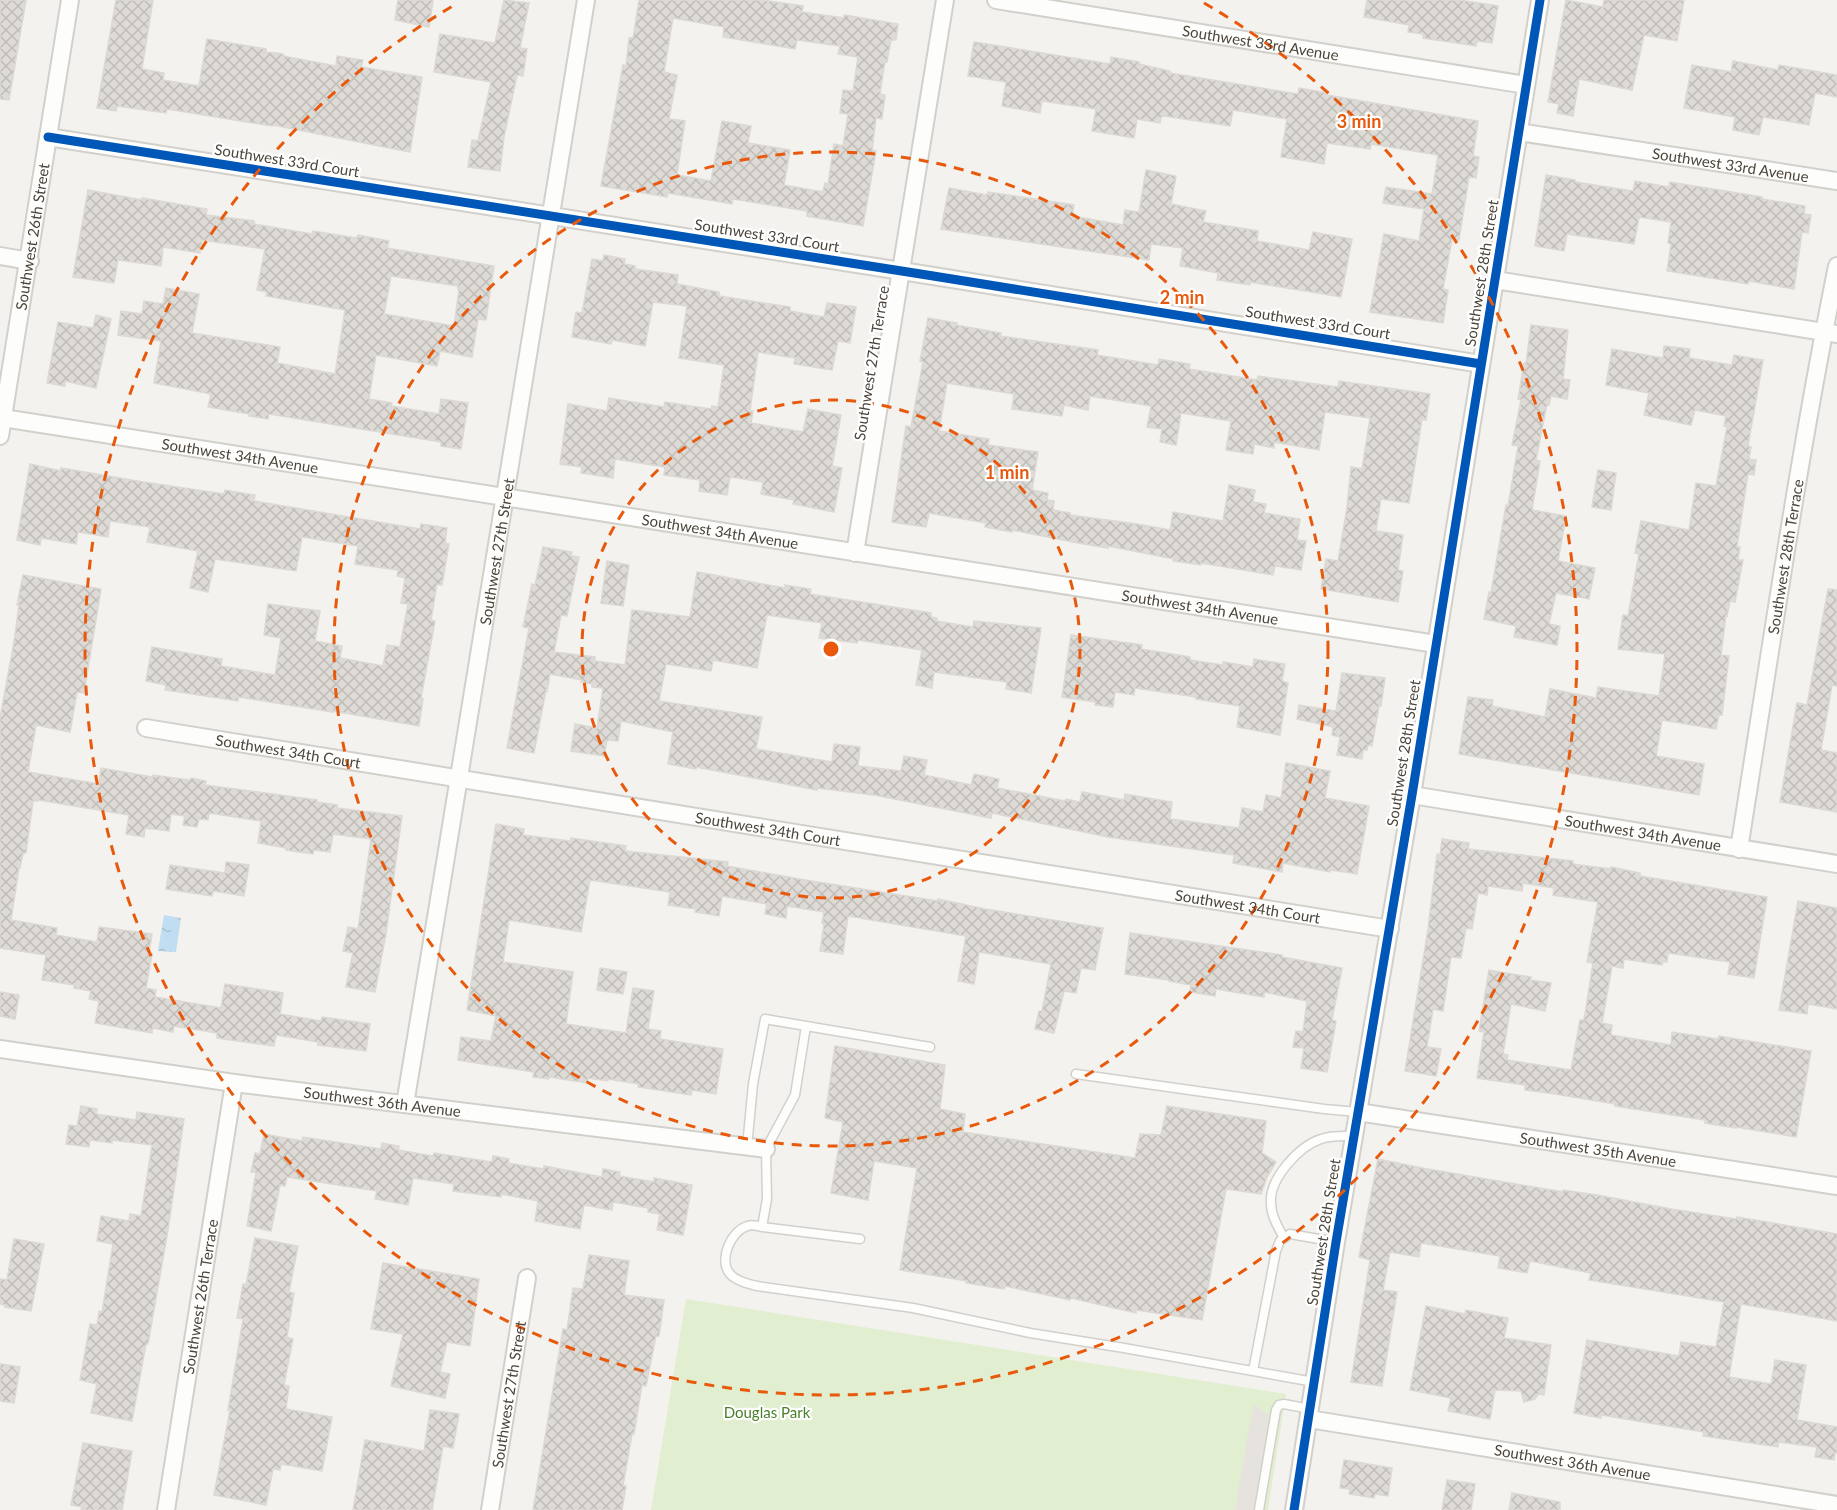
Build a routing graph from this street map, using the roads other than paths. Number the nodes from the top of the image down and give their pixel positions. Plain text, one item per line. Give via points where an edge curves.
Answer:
1 (70, 0) edge
2 (586, 0) edge
3 (945, 0) edge
4 (996, 0) edge
5 (1540, 0) edge
6 (1526, 85) junction
7 (1519, 132) junction
8 (48, 137) junction
9 (1837, 181) edge
10 (552, 217) junction
11 (0, 256) edge
12 (30, 261) junction
13 (1837, 266) edge
14 (901, 271) junction
15 (1495, 280) junction
16 (1831, 333) edge
17 (1481, 364) junction
18 (3, 418) junction
19 (0, 436) edge
20 (505, 498) junction
21 (855, 553) junction
22 (1436, 644) junction
23 (146, 728) dead end
24 (458, 778) junction
25 (1412, 795) junction
26 (1739, 849) junction
27 (1837, 864) edge
28 (1390, 929) junction
29 (806, 1026) junction
30 (930, 1047) dead end
31 (0, 1048) edge
32 (1076, 1074) dead end
33 (234, 1083) junction
34 (405, 1104) junction
35 (1358, 1112) junction
36 (1354, 1136) junction
37 (747, 1147) junction
38 (766, 1149) junction
39 (1837, 1186) edge
40 (762, 1227) junction
41 (1284, 1238) junction
42 (861, 1239) dead end
43 (1336, 1242) junction
44 (527, 1278) dead end
45 (1253, 1371) junction
46 (1314, 1382) junction
47 (1310, 1414) junction
48 (1837, 1505) edge
49 (166, 1510) edge
50 (490, 1510) edge
51 (1259, 1510) edge
52 (1294, 1510) edge

1 - 8 street, Southwest 26th Street
2 - 10 street, Southwest 27th Street
3 - 14 street, Southwest 27th Terrace
4 - 6 street, Southwest 33rd Avenue
5 - 6 street, Southwest 28th Street
6 - 7 street, Southwest 28th Street
7 - 9 street, Southwest 33rd Avenue
7 - 15 street, Southwest 28th Street
8 - 10 street, Southwest 33rd Court
8 - 12 street, Southwest 26th Street
10 - 14 street, Southwest 33rd Court
10 - 20 street, Southwest 27th Street
11 - 12 street
12 - 18 street, Southwest 26th Street
13 - 16 street, Southwest 28th Terrace
14 - 17 street, Southwest 33rd Court
14 - 21 street, Southwest 27th Terrace
15 - 16 street
15 - 17 street, Southwest 28th Street
16 - 26 street, Southwest 28th Terrace via 1780,586
17 - 22 street, Southwest 28th Street
18 - 19 street, Southwest 26th Street
18 - 20 street, Southwest 34th Avenue
20 - 21 street, Southwest 34th Avenue
20 - 24 street, Southwest 27th Street
21 - 22 street, Southwest 34th Avenue
22 - 25 street, Southwest 28th Street
23 - 24 street, Southwest 34th Court
24 - 28 street, Southwest 34th Court
24 - 34 street, Southwest 27th Street
25 - 26 street, Southwest 34th Avenue
25 - 28 street, Southwest 28th Street
26 - 27 street, Southwest 34th Avenue
28 - 35 street, Southwest 28th Street
29 - 30 lane
29 - 37 lane via 765,1019
29 - 38 lane via 795,1095
31 - 33 street, Southwest 36th Avenue
32 - 35 lane
33 - 34 street, Southwest 36th Avenue
33 - 49 street, Southwest 26th Terrace
34 - 37 street, Southwest 36th Avenue
35 - 36 street, Southwest 28th Street
35 - 39 street, Southwest 35th Avenue
36 - 41 lane via 1322,1138 1312,1143 1278,1175 1270,1203
36 - 43 street, Southwest 28th Street
37 - 38 street, Southwest 36th Avenue
38 - 40 lane
40 - 42 lane
40 - 45 lane via 750,1225 740,1229 729,1242 729,1272 750,1285 913,1308 1030,1333
41 - 43 lane via 1290,1234
41 - 45 lane via 1276,1251
43 - 46 street, Southwest 28th Street
44 - 50 street, Southwest 27th Street
45 - 46 lane
46 - 47 street, Southwest 28th Street
47 - 48 street, Southwest 36th Avenue
47 - 51 lane via 1284,1404 1276,1410
47 - 52 street, Southwest 28th Street

